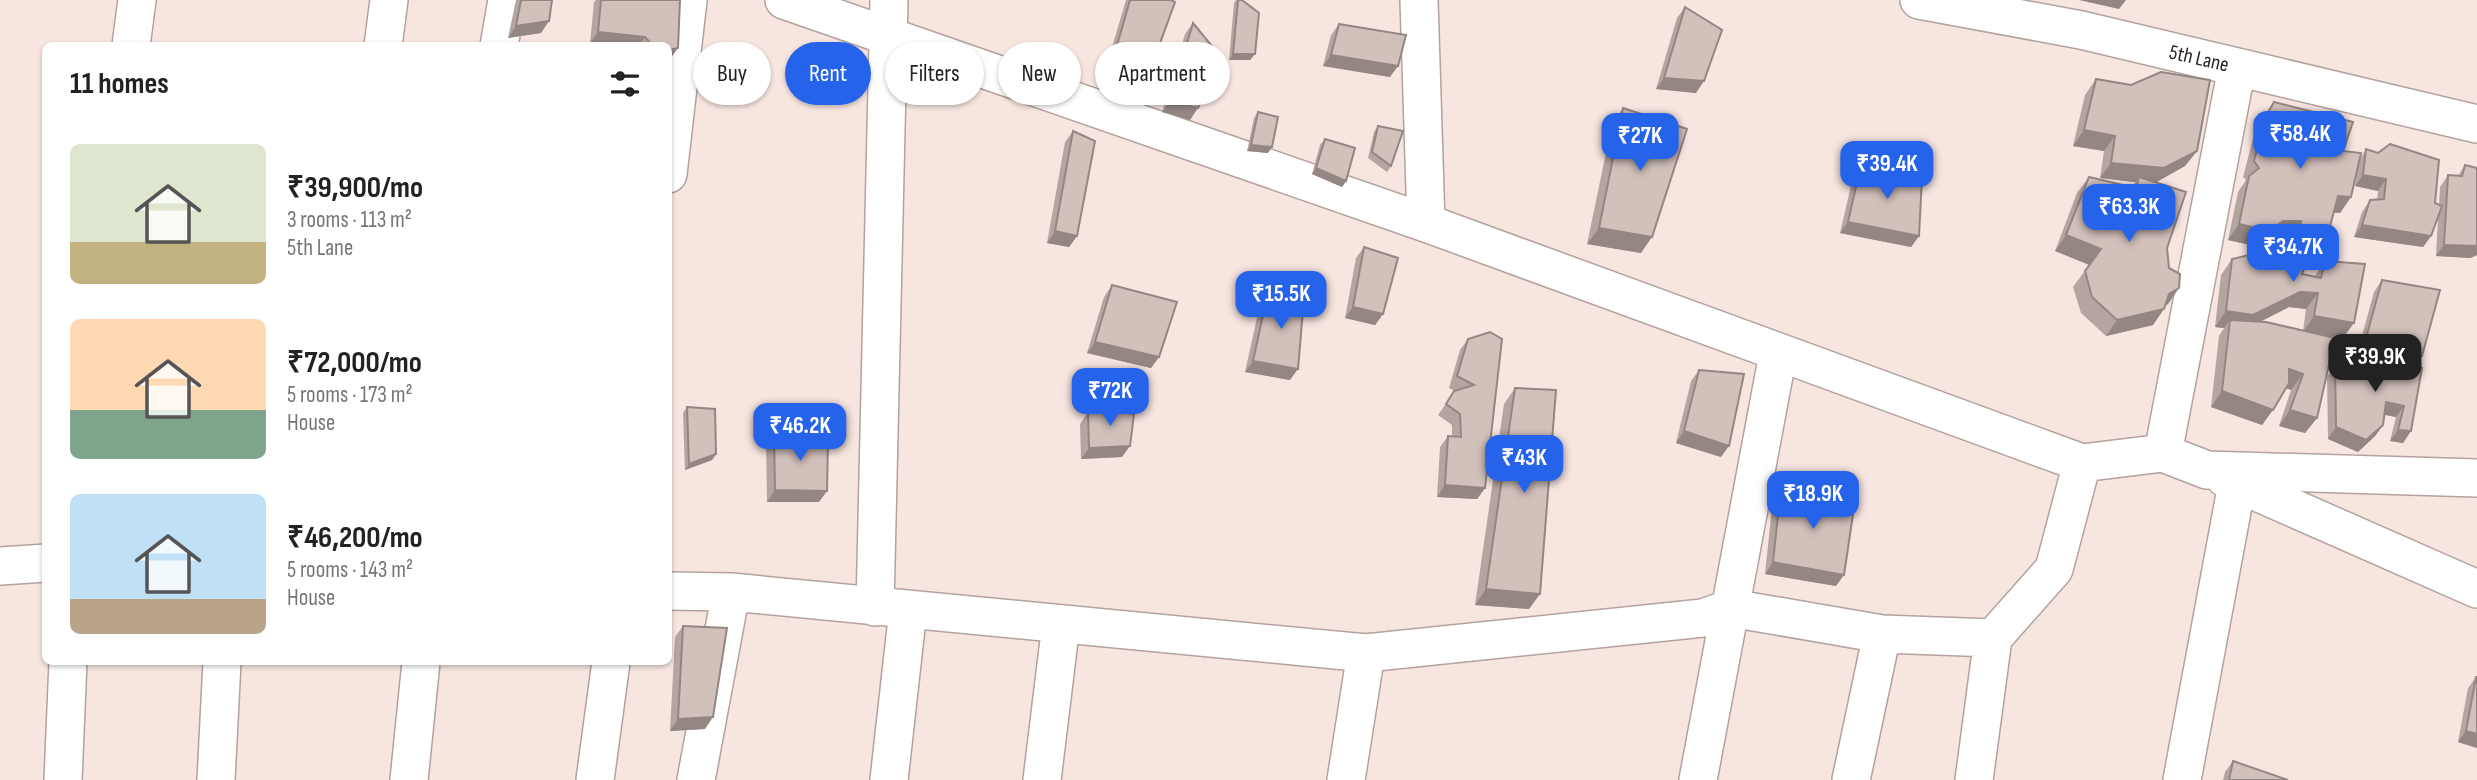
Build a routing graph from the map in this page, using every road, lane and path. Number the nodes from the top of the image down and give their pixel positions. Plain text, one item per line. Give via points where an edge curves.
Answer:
1 (137, 0) edge
2 (389, 0) edge
3 (507, 0) edge
4 (688, 0) edge
5 (784, 0) edge
6 (889, 0) edge
7 (1419, 0) edge
8 (1919, 0) edge
9 (890, 38) junction
10 (132, 42) edge
11 (384, 42) edge
12 (500, 42) edge
13 (2237, 67) junction
14 (2477, 124) edge
15 (672, 139) edge
16 (1426, 223) junction
17 (1778, 354) junction
18 (2163, 453) junction
19 (2082, 463) junction
20 (2222, 477) junction
21 (2477, 478) edge
22 (42, 563) edge
23 (0, 566) edge
24 (2477, 589) edge
25 (672, 591) edge
26 (731, 593) junction
27 (891, 608) junction
28 (1731, 608) junction
29 (1061, 624) junction
30 (1882, 634) junction
31 (1993, 638) junction
32 (1366, 653) junction
33 (68, 665) edge
34 (222, 665) edge
35 (421, 665) edge
36 (611, 665) edge
37 (63, 780) edge
38 (216, 780) edge
39 (409, 780) edge
40 (595, 780) edge
41 (696, 780) edge
42 (890, 780) edge
43 (1042, 780) edge
44 (1346, 780) edge
45 (1698, 780) edge
46 (1851, 780) edge
47 (1974, 780) edge
48 (2182, 780) edge

1 - 10 street
2 - 11 street
3 - 12 street
4 - 15 street
5 - 9 street
6 - 9 street
7 - 16 street
8 - 13 street, 5th Lane via 2081,30
9 - 16 street
9 - 27 street
13 - 14 street, 5th Lane
13 - 18 street
16 - 17 street
17 - 19 street
17 - 28 street
18 - 19 street
18 - 20 street
19 - 31 street via 2054,569
20 - 21 street
20 - 24 street
20 - 48 street
22 - 23 street
25 - 26 street
26 - 27 street
26 - 41 street
27 - 29 street
27 - 42 street
28 - 30 street
28 - 32 street via 1703,618
28 - 45 street
29 - 32 street
29 - 43 street
30 - 31 street
30 - 46 street
31 - 47 street
32 - 44 street
33 - 37 street
34 - 38 street
35 - 39 street
36 - 40 street

